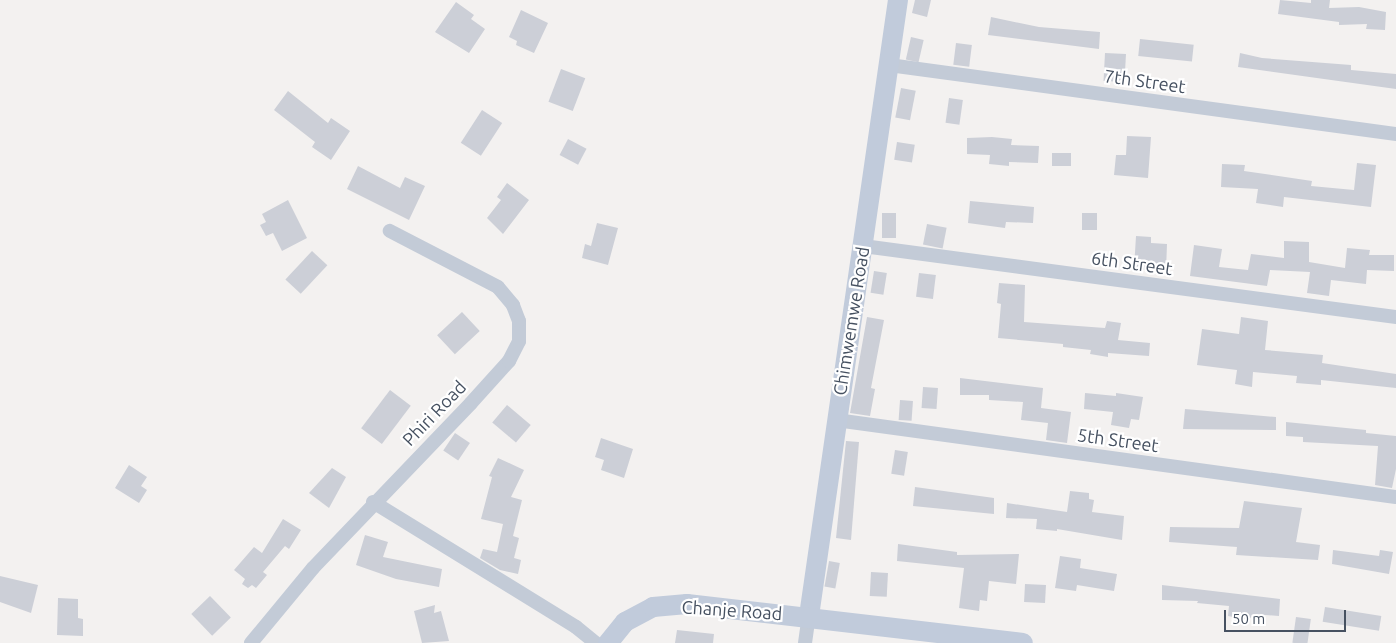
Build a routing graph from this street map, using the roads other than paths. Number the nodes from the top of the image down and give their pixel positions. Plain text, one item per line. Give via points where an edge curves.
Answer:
1 (898, 0) edge
2 (889, 65) junction
3 (1396, 134) edge
4 (390, 231) dead end
5 (863, 246) junction
6 (1396, 317) edge
7 (836, 420) junction
8 (1396, 497) edge
9 (374, 502) junction
10 (809, 616) junction
11 (612, 640) edge
12 (251, 643) edge
13 (596, 643) edge
14 (805, 643) edge
15 (1023, 643) edge

1 - 2 street, Chimwemwe Road
2 - 3 street, 7th Street
2 - 5 street, Chimwemwe Road
4 - 9 street, Phiri Road via 498,287 513,305 520,331 509,360
5 - 6 street, 6th Street
5 - 7 street, Chimwemwe Road
7 - 8 street, 5th Street
7 - 10 street, Chimwemwe Road
9 - 12 street, Phiri Road
9 - 13 street via 576,627
10 - 11 street, Chanje Road via 687,604 653,607 625,622
10 - 14 street, Chimwemwe Road
10 - 15 street, Chanje Road

